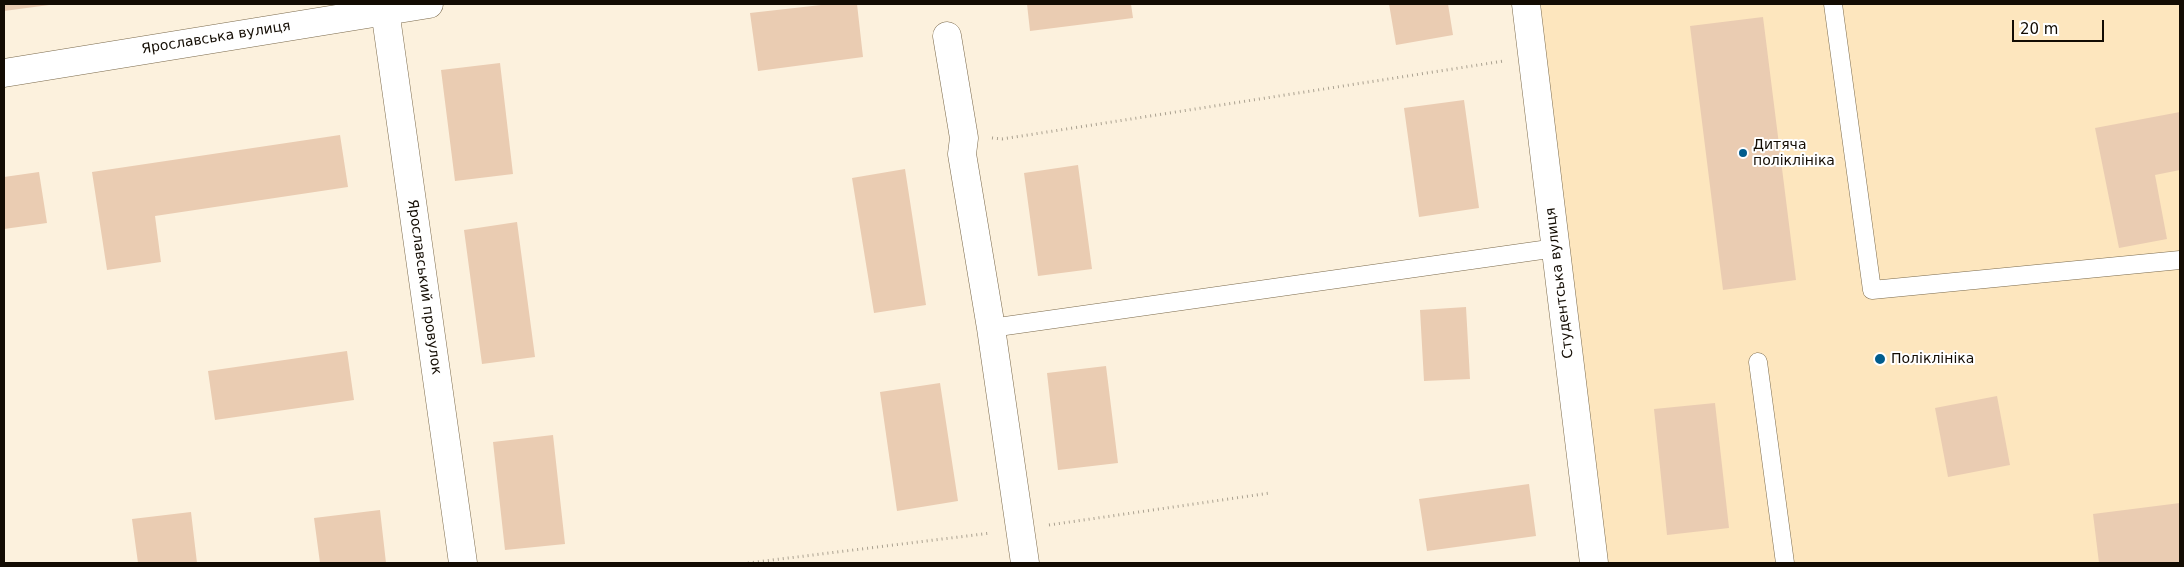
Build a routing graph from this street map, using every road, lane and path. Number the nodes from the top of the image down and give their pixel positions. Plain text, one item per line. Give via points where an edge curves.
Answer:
1 (429, 4) edge
2 (1526, 4) edge
3 (1833, 4) edge
4 (385, 10) junction
5 (947, 36) dead end
6 (1533, 57) junction
7 (4, 74) edge
8 (964, 138) junction
9 (1556, 248) junction
10 (2180, 260) edge
11 (991, 328) junction
12 (1758, 362) dead end
13 (463, 563) edge
14 (1025, 563) edge
15 (1594, 563) edge
16 (1785, 563) edge

1 - 4 street, Ярославська вулиця
2 - 6 street, Студентська вулиця
3 - 10 lane via 1872,290
4 - 7 street, Ярославська вулиця
4 - 13 street, Ярославський провулок
5 - 8 street
6 - 8 path via 1002,139
6 - 9 street, Студентська вулиця
8 - 11 street via 962,154
9 - 11 lane
9 - 15 street, Студентська вулиця
11 - 14 street
12 - 16 lane

